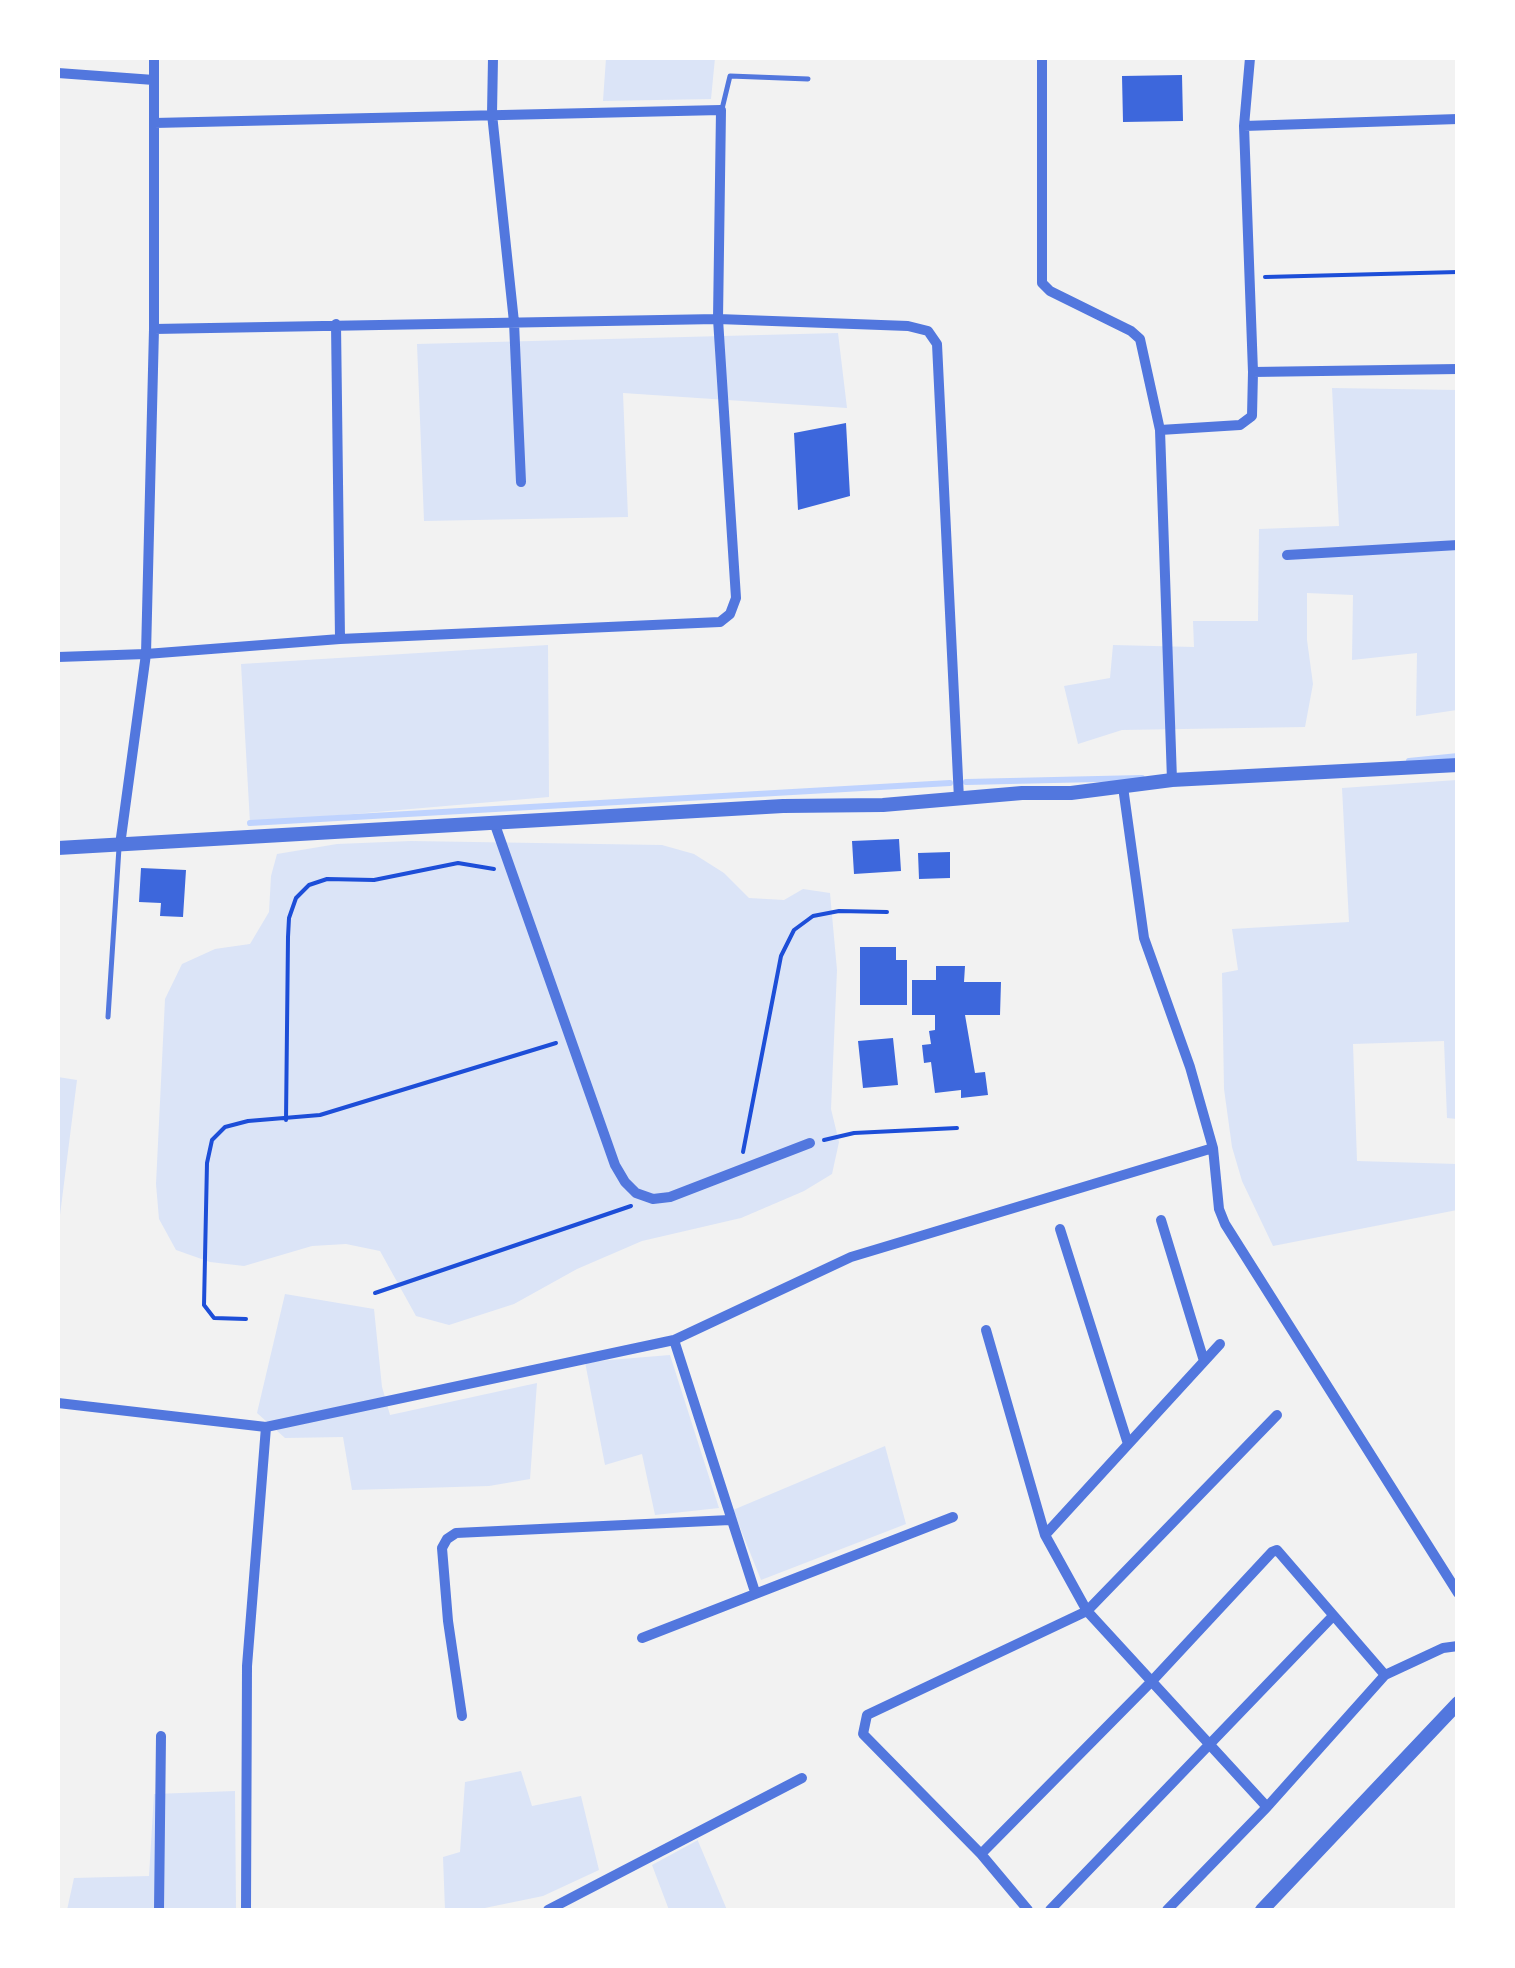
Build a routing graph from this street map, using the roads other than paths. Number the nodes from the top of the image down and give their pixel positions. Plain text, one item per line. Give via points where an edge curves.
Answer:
1 (154, 58) edge
2 (493, 58) edge
3 (1042, 58) edge
4 (1250, 58) edge
5 (58, 73) edge
6 (154, 80) junction
7 (808, 80) dead end
8 (722, 110) junction
9 (492, 114) junction
10 (1458, 119) edge
11 (154, 123) junction
12 (1244, 126) junction
13 (718, 319) junction
14 (514, 322) junction
15 (336, 324) junction
16 (154, 328) junction
17 (1458, 368) edge
18 (1254, 372) junction
19 (1160, 430) junction
20 (521, 482) dead end
21 (1458, 545) edge
22 (1288, 555) dead end
23 (340, 639) junction
24 (146, 654) junction
25 (58, 657) edge
26 (1458, 765) edge
27 (1172, 776) junction
28 (1123, 787) junction
29 (959, 799) junction
30 (494, 822) junction
31 (120, 846) junction
32 (58, 848) edge
33 (108, 1017) dead end
34 (810, 1143) road end
35 (1213, 1148) junction
36 (1161, 1220) dead end
37 (1060, 1228) dead end
38 (986, 1330) dead end
39 (674, 1340) junction
40 (1220, 1344) dead end
41 (1204, 1361) junction
42 (59, 1403) edge
43 (1277, 1414) dead end
44 (58, 1418) edge
45 (266, 1428) junction
46 (1128, 1444) junction
47 (953, 1516) dead end
48 (730, 1520) junction
49 (1045, 1535) junction
50 (756, 1592) junction
51 (1458, 1594) edge
52 (1087, 1611) junction
53 (1334, 1616) junction
54 (642, 1638) dead end
55 (1458, 1646) edge
56 (1386, 1676) junction
57 (1152, 1681) junction
58 (1458, 1704) edge
59 (462, 1716) dead end
60 (161, 1736) dead end
61 (1208, 1743) junction
62 (802, 1778) dead end
63 (1266, 1808) junction
64 (981, 1854) junction
65 (159, 1910) edge
66 (246, 1910) edge
67 (548, 1910) edge
68 (1028, 1910) edge
69 (1050, 1910) edge
70 (1168, 1910) edge
71 (1262, 1910) edge

1 - 6 street
2 - 9 street
3 - 19 street via 1042,283 1140,339
4 - 12 street
5 - 6 street
6 - 11 street
7 - 8 lane via 730,76
8 - 9 street
8 - 13 street
9 - 11 street
9 - 14 street
10 - 12 street
11 - 16 street
12 - 18 street
13 - 14 street
13 - 23 street via 736,598 730,614 720,622
13 - 29 street via 908,326 928,331 937,344
14 - 15 street
14 - 20 street
15 - 16 street
15 - 23 street
16 - 24 street
17 - 18 street
18 - 19 street via 1248,422
19 - 27 street
21 - 22 street
23 - 24 street
24 - 25 street
24 - 31 street
26 - 27 street
27 - 28 street
28 - 29 street
28 - 35 street via 1144,938
29 - 30 street
30 - 31 street
30 - 34 street via 624,1182 652,1198 670,1197
31 - 32 street
31 - 33 lane
35 - 39 street via 852,1257
35 - 51 street via 1224,1224
36 - 41 street
37 - 46 street
38 - 49 street
39 - 45 street
39 - 48 street
40 - 41 street
41 - 46 street
42 - 44 street
42 - 45 street
43 - 52 street
45 - 66 street via 248,1666
46 - 49 street
47 - 50 street
48 - 50 street
48 - 59 street via 456,1533 447,1539 442,1548 448,1621
49 - 52 street
50 - 54 street
52 - 57 street
52 - 64 street via 867,1715 863,1734
53 - 56 street
53 - 57 street via 1277,1550
53 - 61 street
55 - 56 street
56 - 63 street
57 - 61 street
57 - 64 street
58 - 71 street
60 - 65 street
61 - 63 street
61 - 69 street
62 - 67 street
63 - 70 street
64 - 68 street

